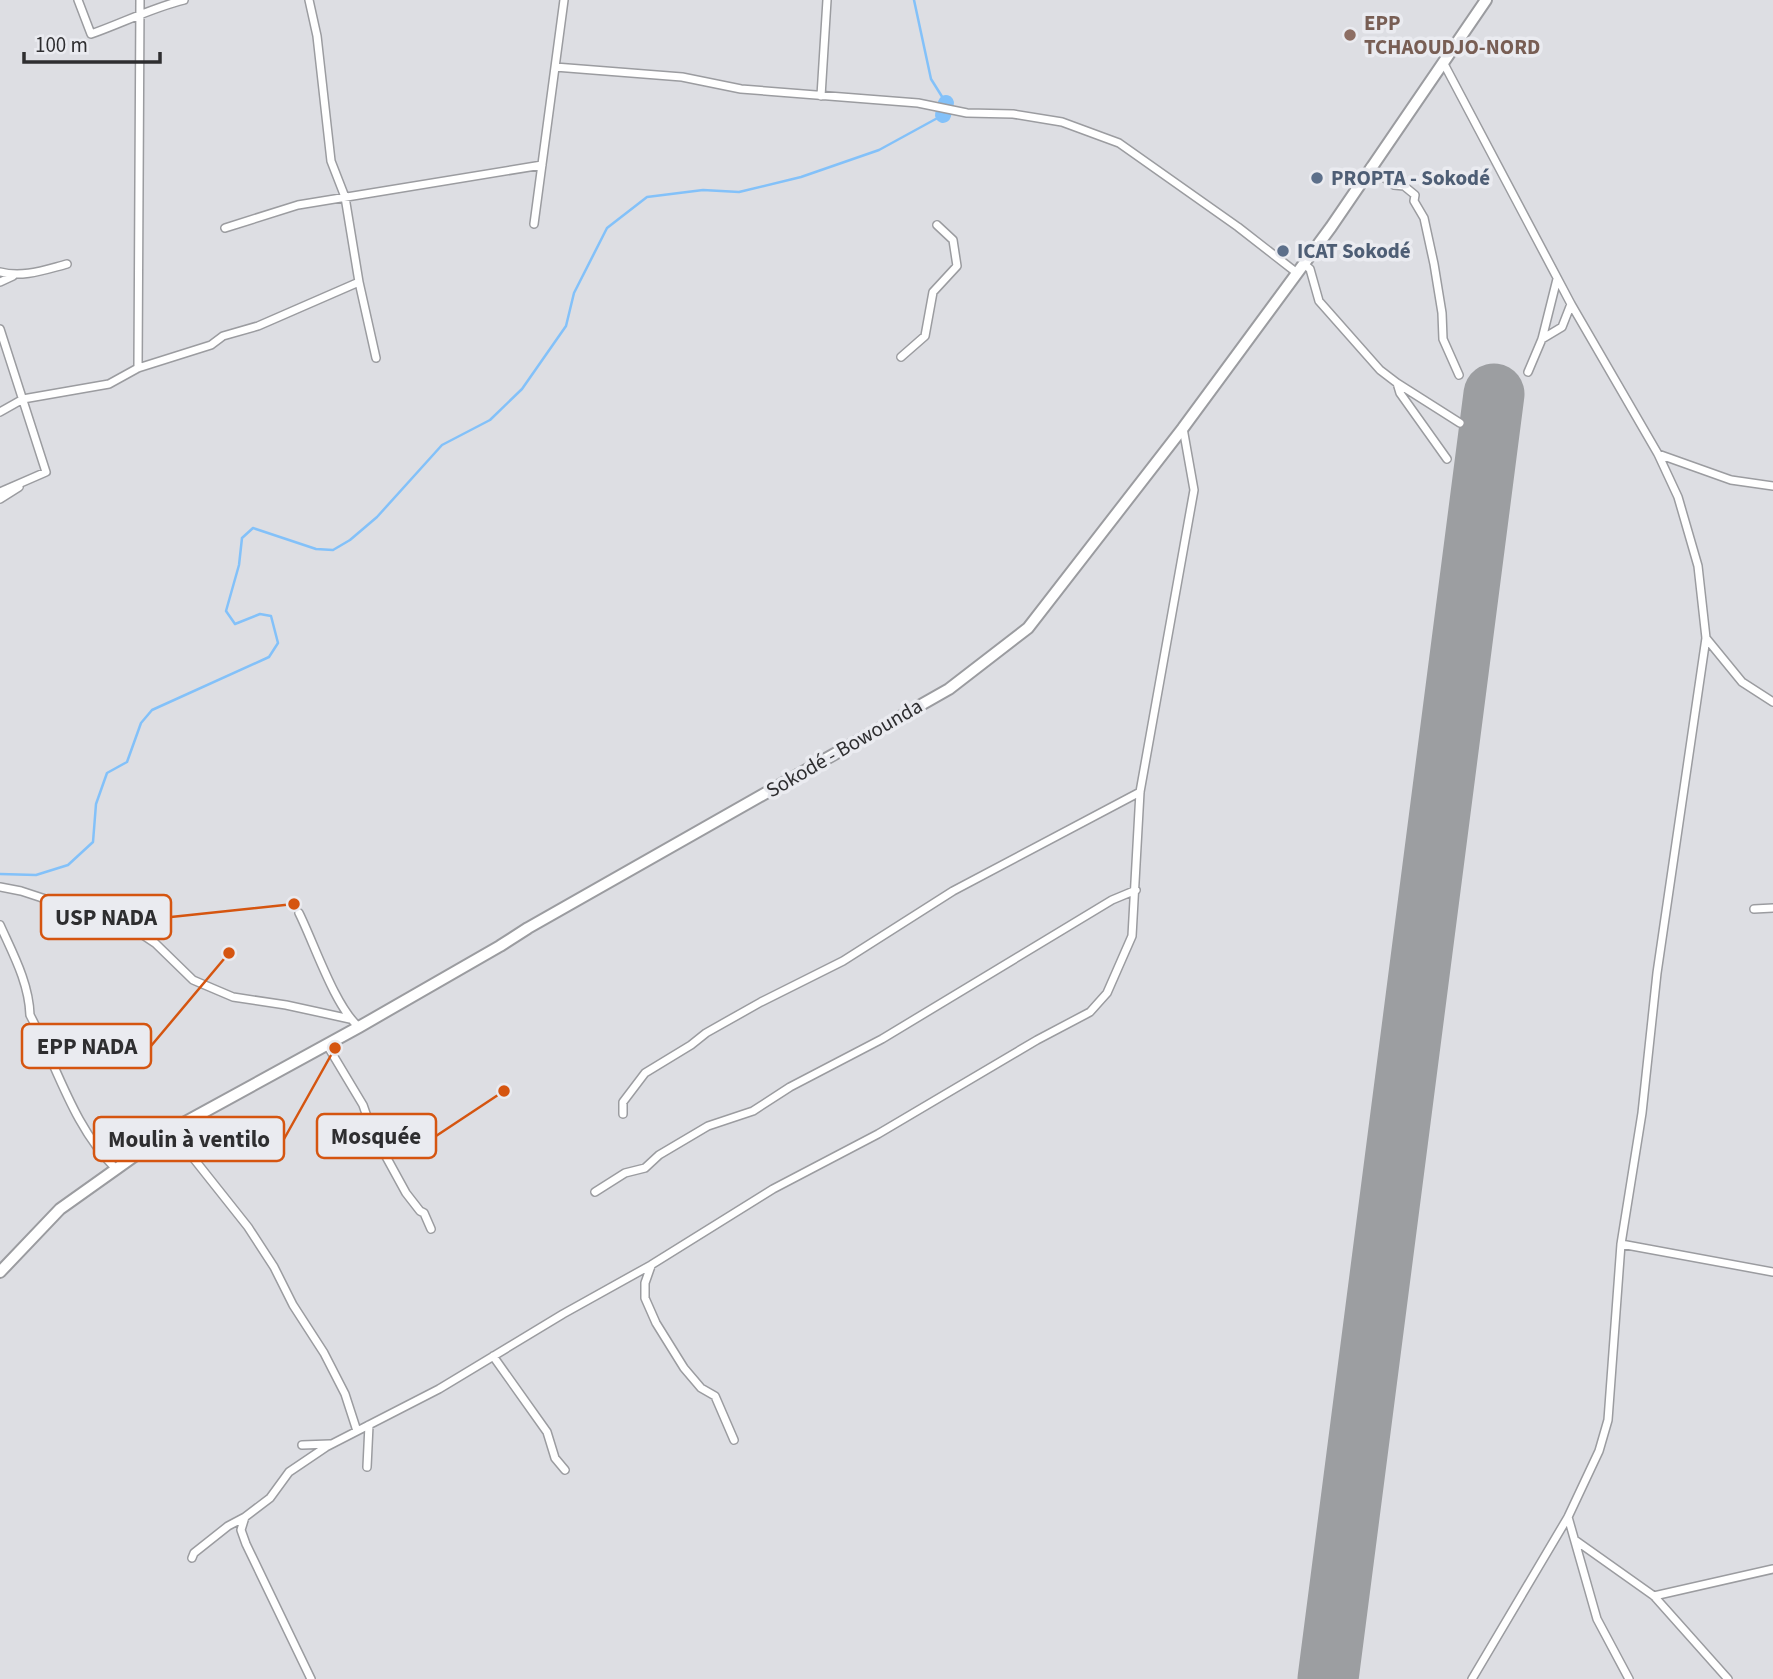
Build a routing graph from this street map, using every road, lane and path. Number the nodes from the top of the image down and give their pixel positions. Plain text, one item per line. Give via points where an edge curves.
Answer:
1 (78, 0) edge
2 (140, 0) edge
3 (184, 0) edge
4 (309, 0) edge
5 (564, 0) edge
6 (827, 0) edge
7 (1486, 0) edge
8 (140, 16) junction
9 (1443, 62) junction
10 (555, 67) junction
11 (821, 96) junction
12 (542, 165) junction
13 (1370, 167) junction
14 (345, 197) junction
15 (534, 224) dead end
16 (937, 225) dead end
17 (225, 228) dead end
18 (67, 264) dead end
19 (1300, 269) junction
20 (0, 272) edge
21 (13, 276) junction
22 (1558, 278) junction
23 (0, 282) edge
24 (359, 282) junction
25 (1571, 304) junction
26 (0, 329) edge
27 (1542, 339) junction
28 (901, 357) dead end
29 (376, 358) dead end
30 (138, 368) junction
31 (1528, 372) dead end
32 (1460, 375) dead end
33 (1397, 383) junction
34 (23, 399) junction
35 (0, 412) edge
36 (1460, 423) dead end
37 (1182, 428) junction
38 (1658, 454) junction
39 (1447, 459) dead end
40 (24, 481) junction
41 (1773, 486) edge
42 (0, 492) edge
43 (0, 499) edge
44 (1706, 638) junction
45 (1773, 702) edge
46 (1140, 792) junction
47 (0, 887) edge
48 (1136, 890) junction
49 (1773, 908) edge
50 (1754, 909) dead end
51 (299, 913) dead end
52 (0, 925) edge
53 (354, 1023) junction
54 (327, 1045) junction
55 (623, 1114) dead end
56 (171, 1130) junction
57 (116, 1169) junction
58 (595, 1192) dead end
59 (431, 1229) dead end
60 (1621, 1244) junction
61 (651, 1265) junction
62 (0, 1272) edge
63 (1773, 1272) edge
64 (493, 1356) junction
65 (350, 1419) dead end
66 (369, 1425) junction
67 (357, 1431) junction
68 (349, 1435) junction
69 (734, 1440) dead end
70 (331, 1444) junction
71 (302, 1445) dead end
72 (367, 1467) dead end
73 (565, 1470) dead end
74 (255, 1504) dead end
75 (248, 1515) junction
76 (1568, 1517) junction
77 (1575, 1540) junction
78 (192, 1558) dead end
79 (1773, 1569) edge
80 (1654, 1596) junction
81 (311, 1679) edge
82 (1472, 1679) edge
83 (1629, 1679) edge
84 (1728, 1679) edge

1 - 8 street via 91,34
2 - 8 street
3 - 8 street
4 - 14 street via 331,161
5 - 10 street
6 - 11 street
7 - 9 main road, Sokodé - Bowounda
8 - 30 street
9 - 13 main road, Sokodé - Bowounda
9 - 22 street
10 - 11 street
10 - 12 street
11 - 19 street via 1062,122 1119,143
12 - 14 street
12 - 15 street
13 - 19 main road, Sokodé - Bowounda
13 - 32 street via 1415,195 1434,264 1443,339
14 - 17 street via 298,205
14 - 24 street
16 - 28 street via 953,240 957,265 933,292 925,336
18 - 21 street
19 - 33 street via 1310,269 1319,301
19 - 37 main road, Sokodé - Bowounda
20 - 21 street
21 - 23 street
22 - 25 street
22 - 27 street
24 - 29 street
24 - 30 street via 258,326 223,335 211,345
25 - 27 street via 1562,327
25 - 38 street
26 - 34 street
27 - 31 street
30 - 34 street via 109,384
33 - 36 street
33 - 39 street
34 - 35 street
34 - 40 street via 46,472
37 - 46 street via 1194,490
37 - 53 main road, Sokodé - Bowounda via 1028,628 949,689 500,946
38 - 41 street via 1731,480
38 - 44 street via 1678,497 1698,566
40 - 42 street
40 - 43 street
44 - 45 street via 1742,682
44 - 60 street
46 - 48 street
46 - 55 street via 953,891 844,961 706,1033 645,1073 623,1102
47 - 53 street via 131,927 193,980 233,997 286,1004
48 - 58 street via 753,1111 708,1126 645,1168 625,1172
48 - 61 street via 1132,936 1107,993 1090,1012 773,1189
49 - 50 street
51 - 53 street
52 - 57 street via 29,998 30,1015 76,1114 102,1156
53 - 54 main road, Sokodé - Bowounda
54 - 56 main road, Sokodé - Bowounda
54 - 59 street via 363,1105 406,1193
56 - 57 main road, Sokodé - Bowounda
56 - 67 street via 274,1267 345,1394
57 - 62 main road, Sokodé - Bowounda via 60,1209
60 - 63 street
60 - 76 street via 1608,1420
61 - 64 street
61 - 69 street via 645,1298 656,1323 692,1378 715,1396
64 - 66 street
64 - 73 street via 548,1432 555,1458
65 - 68 street
66 - 67 street
66 - 72 street
67 - 68 street
68 - 70 street
70 - 71 street
70 - 75 street via 289,1472 270,1498
74 - 75 street
75 - 78 street
75 - 81 street via 241,1530 246,1544
76 - 77 street
76 - 82 street
77 - 80 street
77 - 83 street via 1597,1619
79 - 80 street
80 - 84 street

